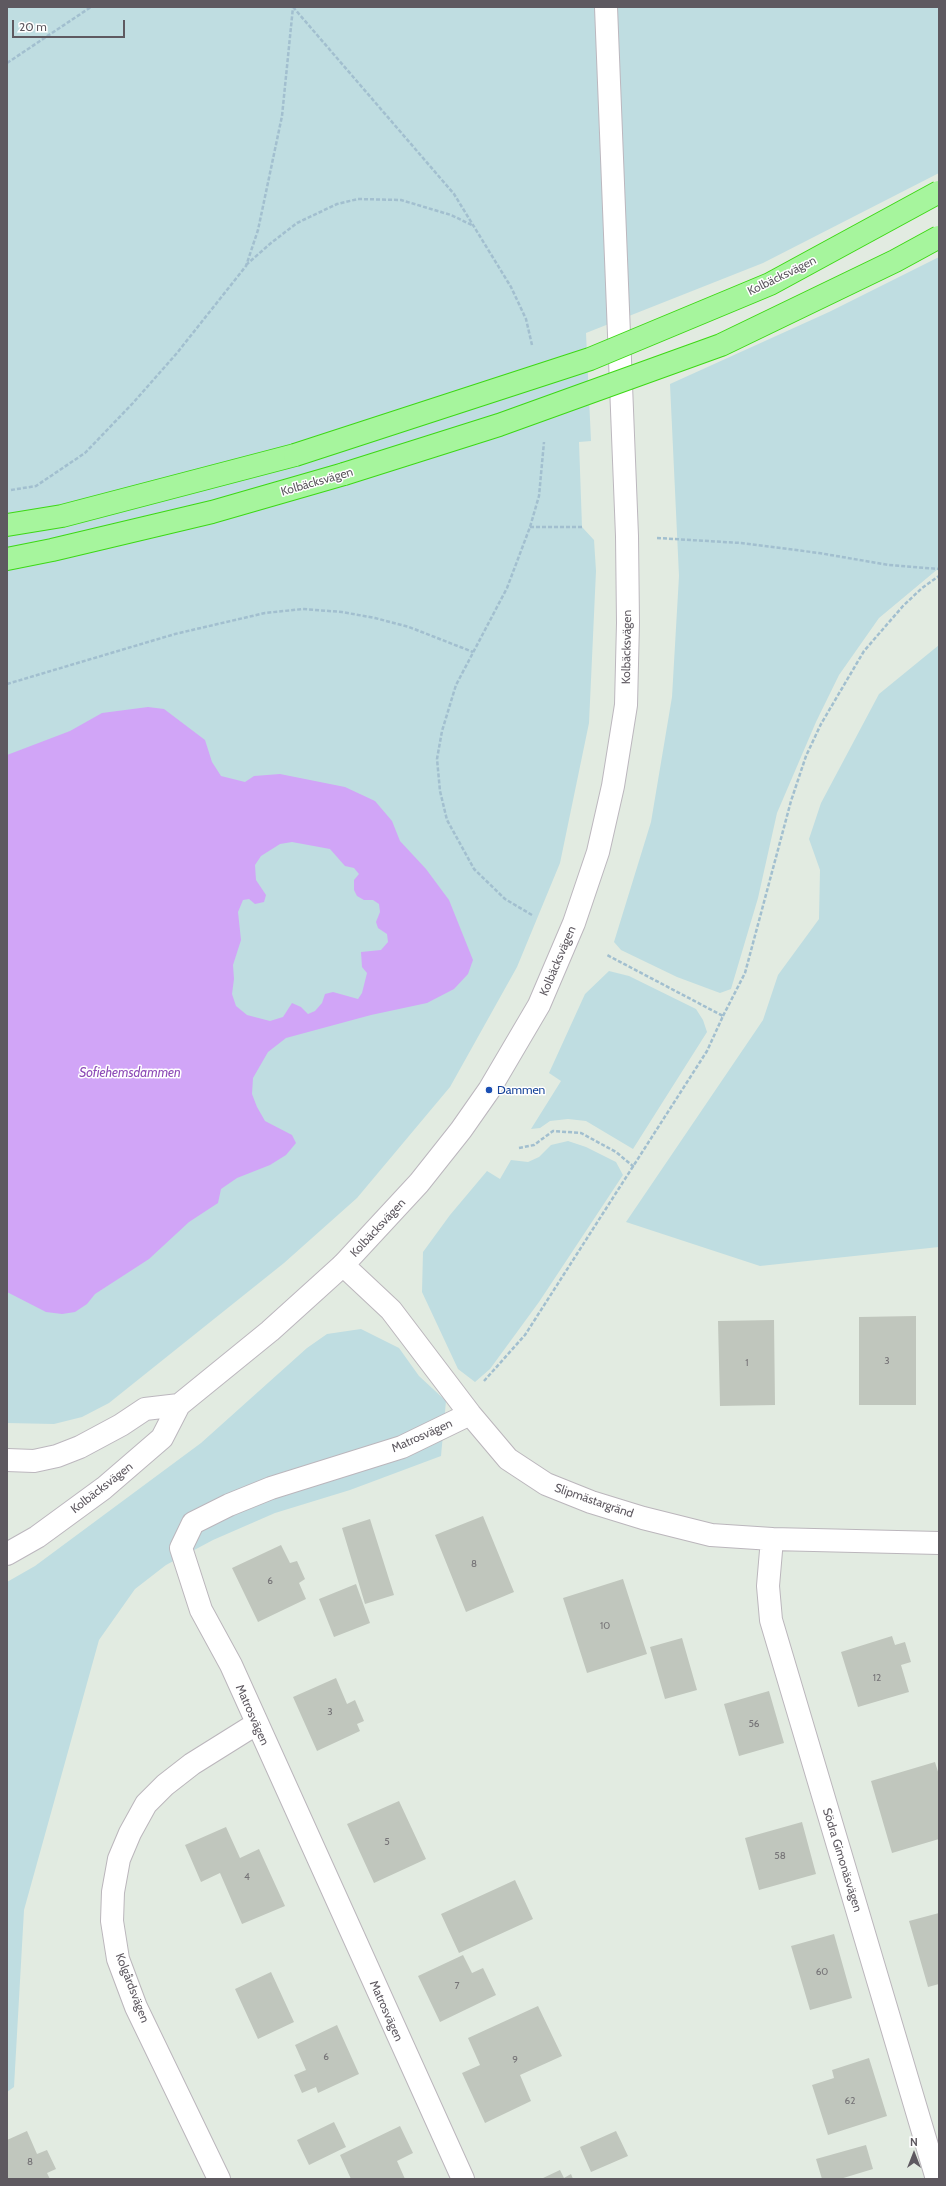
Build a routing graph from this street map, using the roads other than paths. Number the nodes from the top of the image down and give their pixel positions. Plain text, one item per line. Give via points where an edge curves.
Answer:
1 (606, 7) edge
2 (939, 192) edge
3 (939, 237) edge
4 (7, 525) edge
5 (7, 559) edge
6 (343, 1265) junction
7 (179, 1405) junction
8 (470, 1414) junction
9 (7, 1460) edge
10 (772, 1539) junction
11 (939, 1543) edge
12 (7, 1554) edge
13 (256, 1724) junction
14 (219, 2179) edge
15 (463, 2179) edge
16 (936, 2179) edge

1 - 6 street, Kolbäcksvägen via 627,536 628,624 626,705 613,786 598,852 574,923 539,1005 489,1090 461,1130 419,1183
2 - 4 highway, Kolbäcksvägen, bridge via 770,284 590,358 295,455 62,516
3 - 5 highway, Kolbäcksvägen, bridge via 721,345 498,425 344,474 212,512
6 - 7 street, Kolbäcksvägen via 270,1331
6 - 8 street, Slipmästargränd via 391,1310
7 - 9 street via 145,1409 80,1448 57,1456 34,1461
7 - 12 street, Kolbäcksvägen via 157,1443 104,1488 38,1537
8 - 10 street, Slipmästargränd via 508,1459 546,1484 628,1514 711,1535
8 - 13 street, Matrosvägen via 402,1448 271,1488 228,1505 193,1523 181,1548 201,1610 231,1665
10 - 11 street, Slipmästargränd
10 - 16 street, Södra Gimonäsvägen via 768,1586 771,1620
13 - 14 street, Kolgårdsvägen via 192,1764 146,1804 130,1833 120,1860 113,1892 112,1921 118,1959 136,2007
13 - 15 street, Matrosvägen

